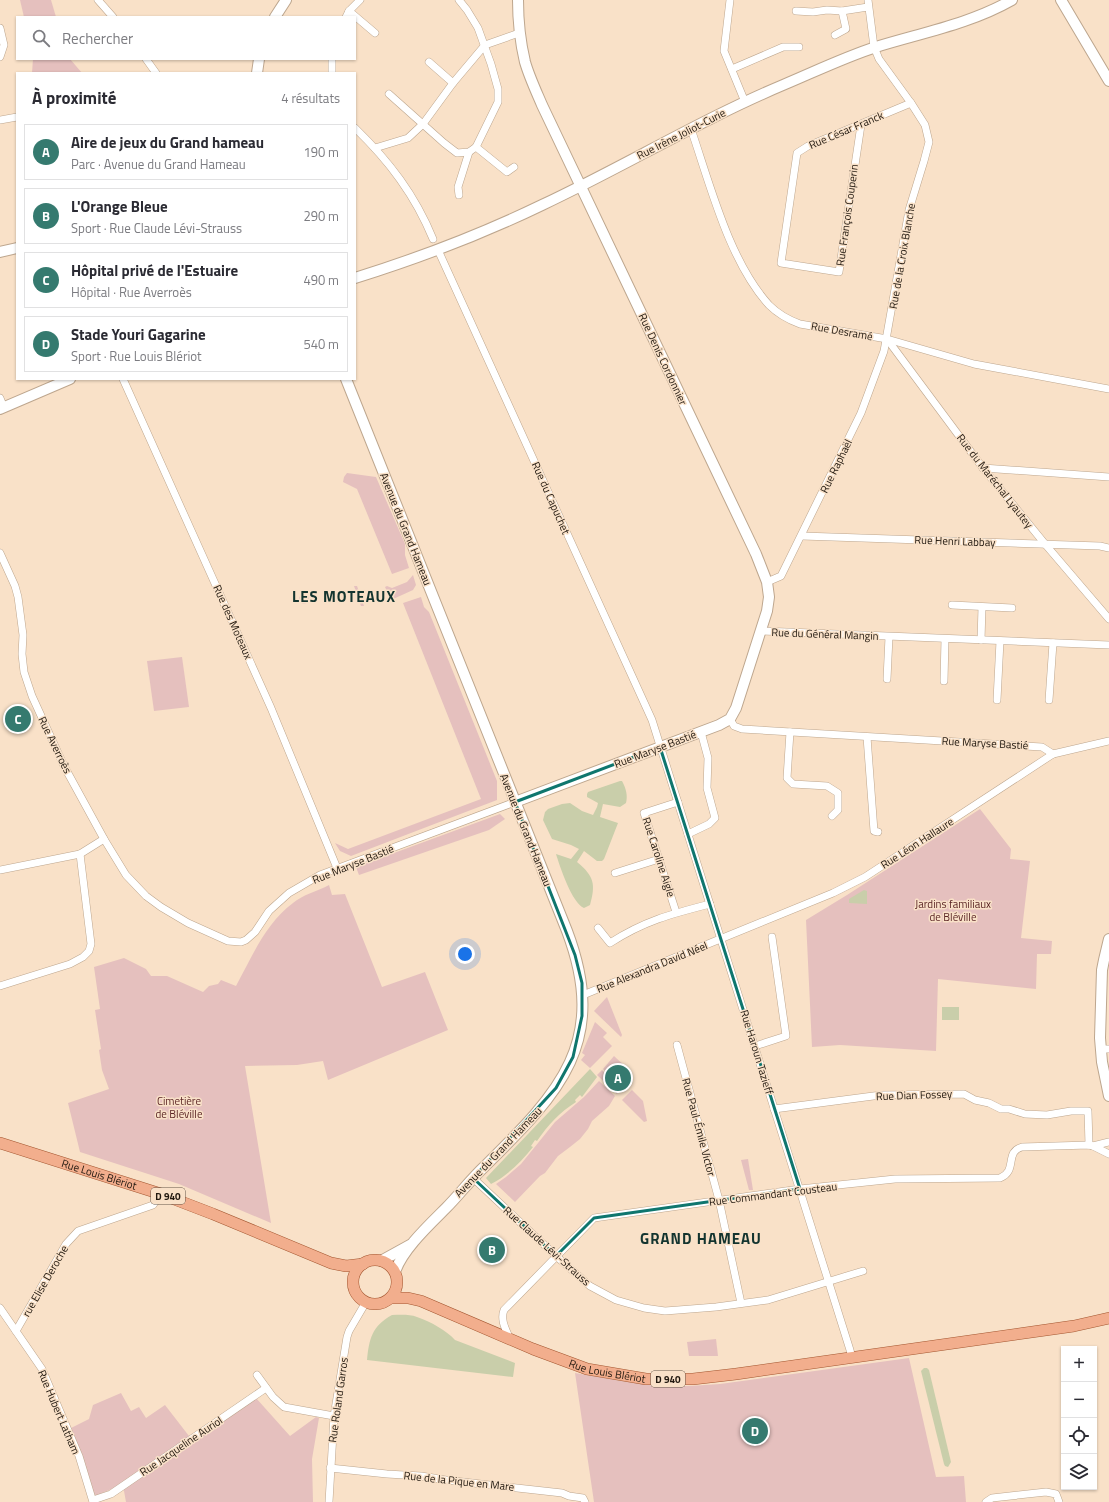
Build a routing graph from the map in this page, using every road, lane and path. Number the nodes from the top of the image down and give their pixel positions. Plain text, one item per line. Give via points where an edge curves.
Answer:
1 (98, 0) edge
2 (286, 0) edge
3 (360, 0) edge
4 (459, 0) edge
5 (518, 0) edge
6 (730, 0) edge
7 (1012, 0) edge
8 (1061, 0) edge
9 (868, 3) edge
10 (796, 11) dead end
11 (842, 11) junction
12 (348, 14) edge
13 (112, 16) edge
14 (276, 16) edge
15 (356, 20) edge
16 (0, 28) edge
17 (375, 33) dead end
18 (519, 33) junction
19 (836, 35) dead end
20 (484, 45) junction
21 (799, 47) dead end
22 (874, 47) junction
23 (0, 57) edge
24 (147, 60) edge
25 (259, 60) edge
26 (332, 60) edge
27 (429, 62) dead end
28 (732, 69) junction
29 (155, 72) edge
30 (257, 72) edge
31 (332, 72) edge
32 (1109, 81) edge
33 (452, 83) junction
34 (389, 94) dead end
35 (746, 102) junction
36 (911, 103) junction
37 (16, 117) edge
38 (0, 120) edge
39 (423, 124) junction
40 (860, 124) junction
41 (356, 129) edge
42 (691, 129) junction
43 (476, 147) junction
44 (376, 148) junction
45 (469, 152) junction
46 (514, 167) dead end
47 (581, 186) junction
48 (459, 195) dead end
49 (433, 239) dead end
50 (16, 248) edge
51 (438, 250) junction
52 (0, 252) edge
53 (781, 263) joint
54 (356, 278) edge
55 (887, 339) junction
56 (67, 380) edge
57 (123, 380) edge
58 (346, 380) edge
59 (1109, 389) edge
60 (1, 405) edge
61 (983, 468) junction
62 (1109, 477) edge
63 (802, 536) junction
64 (1045, 544) junction
65 (1109, 548) edge
66 (0, 553) edge
67 (767, 582) junction
68 (952, 605) dead end
69 (982, 606) junction
70 (1012, 608) dead end
71 (1109, 619) edge
72 (761, 631) junction
73 (890, 637) junction
74 (945, 639) junction
75 (981, 640) junction
76 (1000, 641) junction
77 (1052, 643) junction
78 (1109, 645) edge
79 (888, 679) dead end
80 (944, 681) dead end
81 (997, 700) dead end
82 (1050, 700) dead end
83 (730, 719) junction
84 (701, 732) junction
85 (790, 732) junction
86 (867, 737) junction
87 (1109, 741) edge
88 (660, 747) junction
89 (1053, 754) junction
90 (515, 802) junction
91 (678, 802) junction
92 (832, 816) dead end
93 (878, 832) dead end
94 (688, 834) junction
95 (104, 839) junction
96 (80, 854) junction
97 (659, 859) junction
98 (337, 868) junction
99 (0, 870) edge
100 (614, 873) dead end
101 (710, 904) junction
102 (676, 912) junction
103 (598, 928) dead end
104 (772, 937) dead end
105 (721, 938) junction
106 (1109, 939) edge
107 (1106, 971) edge
108 (0, 986) edge
109 (583, 995) junction
110 (677, 1045) dead end
111 (754, 1046) junction
112 (1105, 1049) edge
113 (1109, 1096) edge
114 (774, 1109) junction
115 (1109, 1142) edge
116 (0, 1143) edge
117 (1091, 1145) junction
118 (1109, 1154) edge
119 (473, 1178) junction
120 (800, 1189) junction
121 (161, 1194) junction
122 (719, 1200) junction
123 (412, 1244) junction
124 (556, 1256) junction
125 (381, 1261) junction
126 (331, 1263) junction
127 (363, 1264) junction
128 (863, 1271) dead end
129 (396, 1276) junction
130 (353, 1280) junction
131 (829, 1281) junction
132 (391, 1298) junction
133 (421, 1301) junction
134 (366, 1302) junction
135 (741, 1304) junction
136 (0, 1308) edge
137 (1109, 1318) edge
138 (16, 1331) junction
139 (511, 1340) junction
140 (852, 1358) junction
141 (257, 1375) dead end
142 (266, 1388) junction
143 (334, 1416) junction
144 (330, 1468) junction
145 (93, 1501) edge
146 (329, 1502) edge
147 (585, 1502) edge
148 (986, 1502) edge
149 (1059, 1502) edge

1 - 13 street
2 - 14 street
3 - 12 street
4 - 20 street via 478,28
5 - 18 street, Rue Denis Cordonnier
6 - 28 street via 724,51
7 - 22 street, Rue Irène Joliot-Curie via 971,19
8 - 32 street
9 - 11 street
9 - 22 street, Rue de la Croix Blanche
10 - 11 street
11 - 19 street via 846,29
15 - 17 street
16 - 23 street via 4,45
18 - 20 street
18 - 47 street, Rue Denis Cordonnier via 530,76
20 - 33 street
20 - 43 street via 498,89 498,102
21 - 28 street via 783,47
22 - 35 street, Rue Irène Joliot-Curie
22 - 36 street, Rue de la Croix Blanche via 879,59
24 - 29 street
25 - 30 street
26 - 31 street
27 - 33 street
28 - 35 street
33 - 39 street
34 - 39 street
35 - 42 street, Rue Irène Joliot-Curie
36 - 40 street, Rue César Franck
36 - 55 street, Rue de la Croix Blanche via 924,125 929,142 909,210
37 - 38 street
39 - 44 street via 408,138
39 - 45 street via 457,153
40 - 53 street, Rue César Franck via 797,153
40 - 53 street, Rue François Couperin via 839,272
41 - 44 street
42 - 47 street, Rue Irène Joliot-Curie
42 - 55 street, Rue Desramé via 730,237 743,266 769,305 800,324
43 - 45 street
43 - 46 street via 507,172
44 - 49 street via 403,183 423,215
45 - 48 street via 458,187
47 - 51 street, Rue Irène Joliot-Curie via 517,217
47 - 67 street, Rue Denis Cordonnier via 753,547
50 - 52 street
51 - 54 street, Rue Irène Joliot-Curie
51 - 88 street, Rue du Capuchet via 649,714
55 - 59 street, Rue Desramé via 974,364
55 - 61 street, Rue du Maréchal Lyautey
55 - 63 street, Rue Raphaël via 861,412
56 - 60 street
57 - 98 street, Rue des Moteaux via 271,708
58 - 90 street, Avenue du Grand Hameau
61 - 62 street
61 - 64 street, Rue du Maréchal Lyautey
63 - 64 street, Rue Henri Labbay
63 - 67 street, Rue Raphaël via 781,576
64 - 65 street, Rue Henri Labbay
64 - 71 street, Rue du Maréchal Lyautey
66 - 95 street, Rue Averroès via 18,597 23,628 24,672 32,696 64,766
67 - 72 street, Rue Denis Cordonnier via 769,597
68 - 69 street
69 - 70 street
69 - 75 street
72 - 73 street, Rue du Général Mangin
72 - 83 street, Rue Denis Cordonnier via 736,708
73 - 74 street, Rue du Général Mangin
73 - 79 street, Rue du Général Mangin
74 - 75 street, Rue du Général Mangin
74 - 80 street
75 - 76 street, Rue du Général Mangin
76 - 77 street, Rue du Général Mangin
76 - 81 street
77 - 78 street, Rue du Général Mangin
77 - 82 street
83 - 84 street, Rue Maryse Bastié
83 - 85 street, Rue Maryse Bastié via 734,726 742,729
84 - 88 street, Rue Maryse Bastié
84 - 94 street via 708,758 707,788 715,818 709,824
85 - 86 street, Rue Maryse Bastié
85 - 92 street via 787,778 793,784 827,786 838,793 838,810
86 - 89 street, Rue Maryse Bastié via 1042,747
86 - 93 street via 874,831
87 - 89 street, Rue Léon Hallaure
88 - 90 street, Rue Maryse Bastié
88 - 91 street, Rue Haroun Tazieff
89 - 105 street, Rue Léon Hallaure via 865,877 833,893
90 - 98 street, Rue Maryse Bastié
90 - 109 street, Avenue du Grand Hameau via 572,943
91 - 94 street, Rue Haroun Tazieff
91 - 97 street, Rue Caroline Aigle via 644,813
94 - 101 street, Rue Haroun Tazieff
95 - 96 street
95 - 98 street, Rue Maryse Bastié via 126,875 146,896 181,919 228,941 246,940 255,932 269,911 289,893
96 - 99 street
96 - 108 street via 91,944 89,951 70,964
97 - 100 street
97 - 102 street, Rue Caroline Aigle
101 - 102 street
101 - 105 street, Rue Haroun Tazieff
102 - 103 street via 637,926 610,943
104 - 111 street via 786,1036
105 - 109 street, Rue Alexandra David Néel
105 - 111 street, Rue Haroun Tazieff
106 - 107 street via 1104,960
107 - 112 street
109 - 119 street, Avenue du Grand Hameau via 577,1044 561,1082 536,1113
110 - 122 street, Rue Paul-Émile Victor
111 - 114 street, Rue Haroun Tazieff
112 - 113 street
114 - 117 street, Rue Dian Fossey via 881,1095 964,1094 1001,1109 1025,1114 1047,1115 1088,1111
114 - 120 street, Rue Haroun Tazieff
115 - 117 street, Rue Commandant Cousteau
116 - 121 main road, Rue Louis Blériot / D 940
117 - 118 street, Rue Commandant Cousteau
117 - 120 street, Rue Commandant Cousteau via 1018,1148 1011,1157 1010,1171 1000,1178 895,1179
119 - 123 street, Avenue du Grand Hameau
119 - 124 street, Rue Claude Lévi-Strauss
120 - 122 street, Rue Commandant Cousteau
120 - 131 street, Rue Haroun Tazieff
121 - 126 main road, Rue Louis Blériot / D 940
121 - 138 street, rue Elise Deroche via 153,1205 78,1231 66,1244
122 - 124 street, Rue Commandant Cousteau via 594,1218
122 - 135 street, Rue Paul-Émile Victor
123 - 125 street, Avenue du Grand Hameau
123 - 129 street, Avenue du Grand Hameau via 396,1267
124 - 135 street, Rue Claude Lévi-Strauss via 590,1286 616,1300 644,1308 665,1311
124 - 139 street, Rue Commandant Cousteau via 504,1310 502,1315
125 - 127 main road via 368,1261
125 - 129 main road via 392,1267
126 - 127 main road, Rue Louis Blériot / D 940 via 346,1266
126 - 130 main road, Rue Louis Blériot / D 940
127 - 130 main road via 358,1268
128 - 131 street, Rue Claude Lévi-Strauss
129 - 132 main road via 396,1289
129 - 133 main road, Rue Louis Blériot / D 940 via 410,1293
130 - 134 main road via 356,1293
131 - 135 street, Rue Claude Lévi-Strauss via 768,1300
131 - 140 street, Rue Haroun Tazieff
132 - 133 main road, Rue Louis Blériot / D 940
132 - 134 main road via 382,1303
133 - 139 main road, Rue Louis Blériot / D 940
134 - 143 street, Rue Roland Garros via 347,1337
136 - 138 street, Rue Hubert Latham
137 - 140 main road, D 940 via 1074,1326
138 - 145 street, Rue Hubert Latham via 42,1370 79,1456
139 - 140 main road, Rue Louis Blériot / D 940 via 587,1369 646,1379 693,1379
141 - 142 street
142 - 143 street via 284,1407
142 - 145 street, Rue Jacqueline Auriol via 111,1494
143 - 144 street, Rue Roland Garros
144 - 146 street, Rue Roland Garros
144 - 147 street, Rue de la Pique en Mare via 562,1493 582,1498
148 - 149 street via 992,1498 1046,1492 1056,1494

